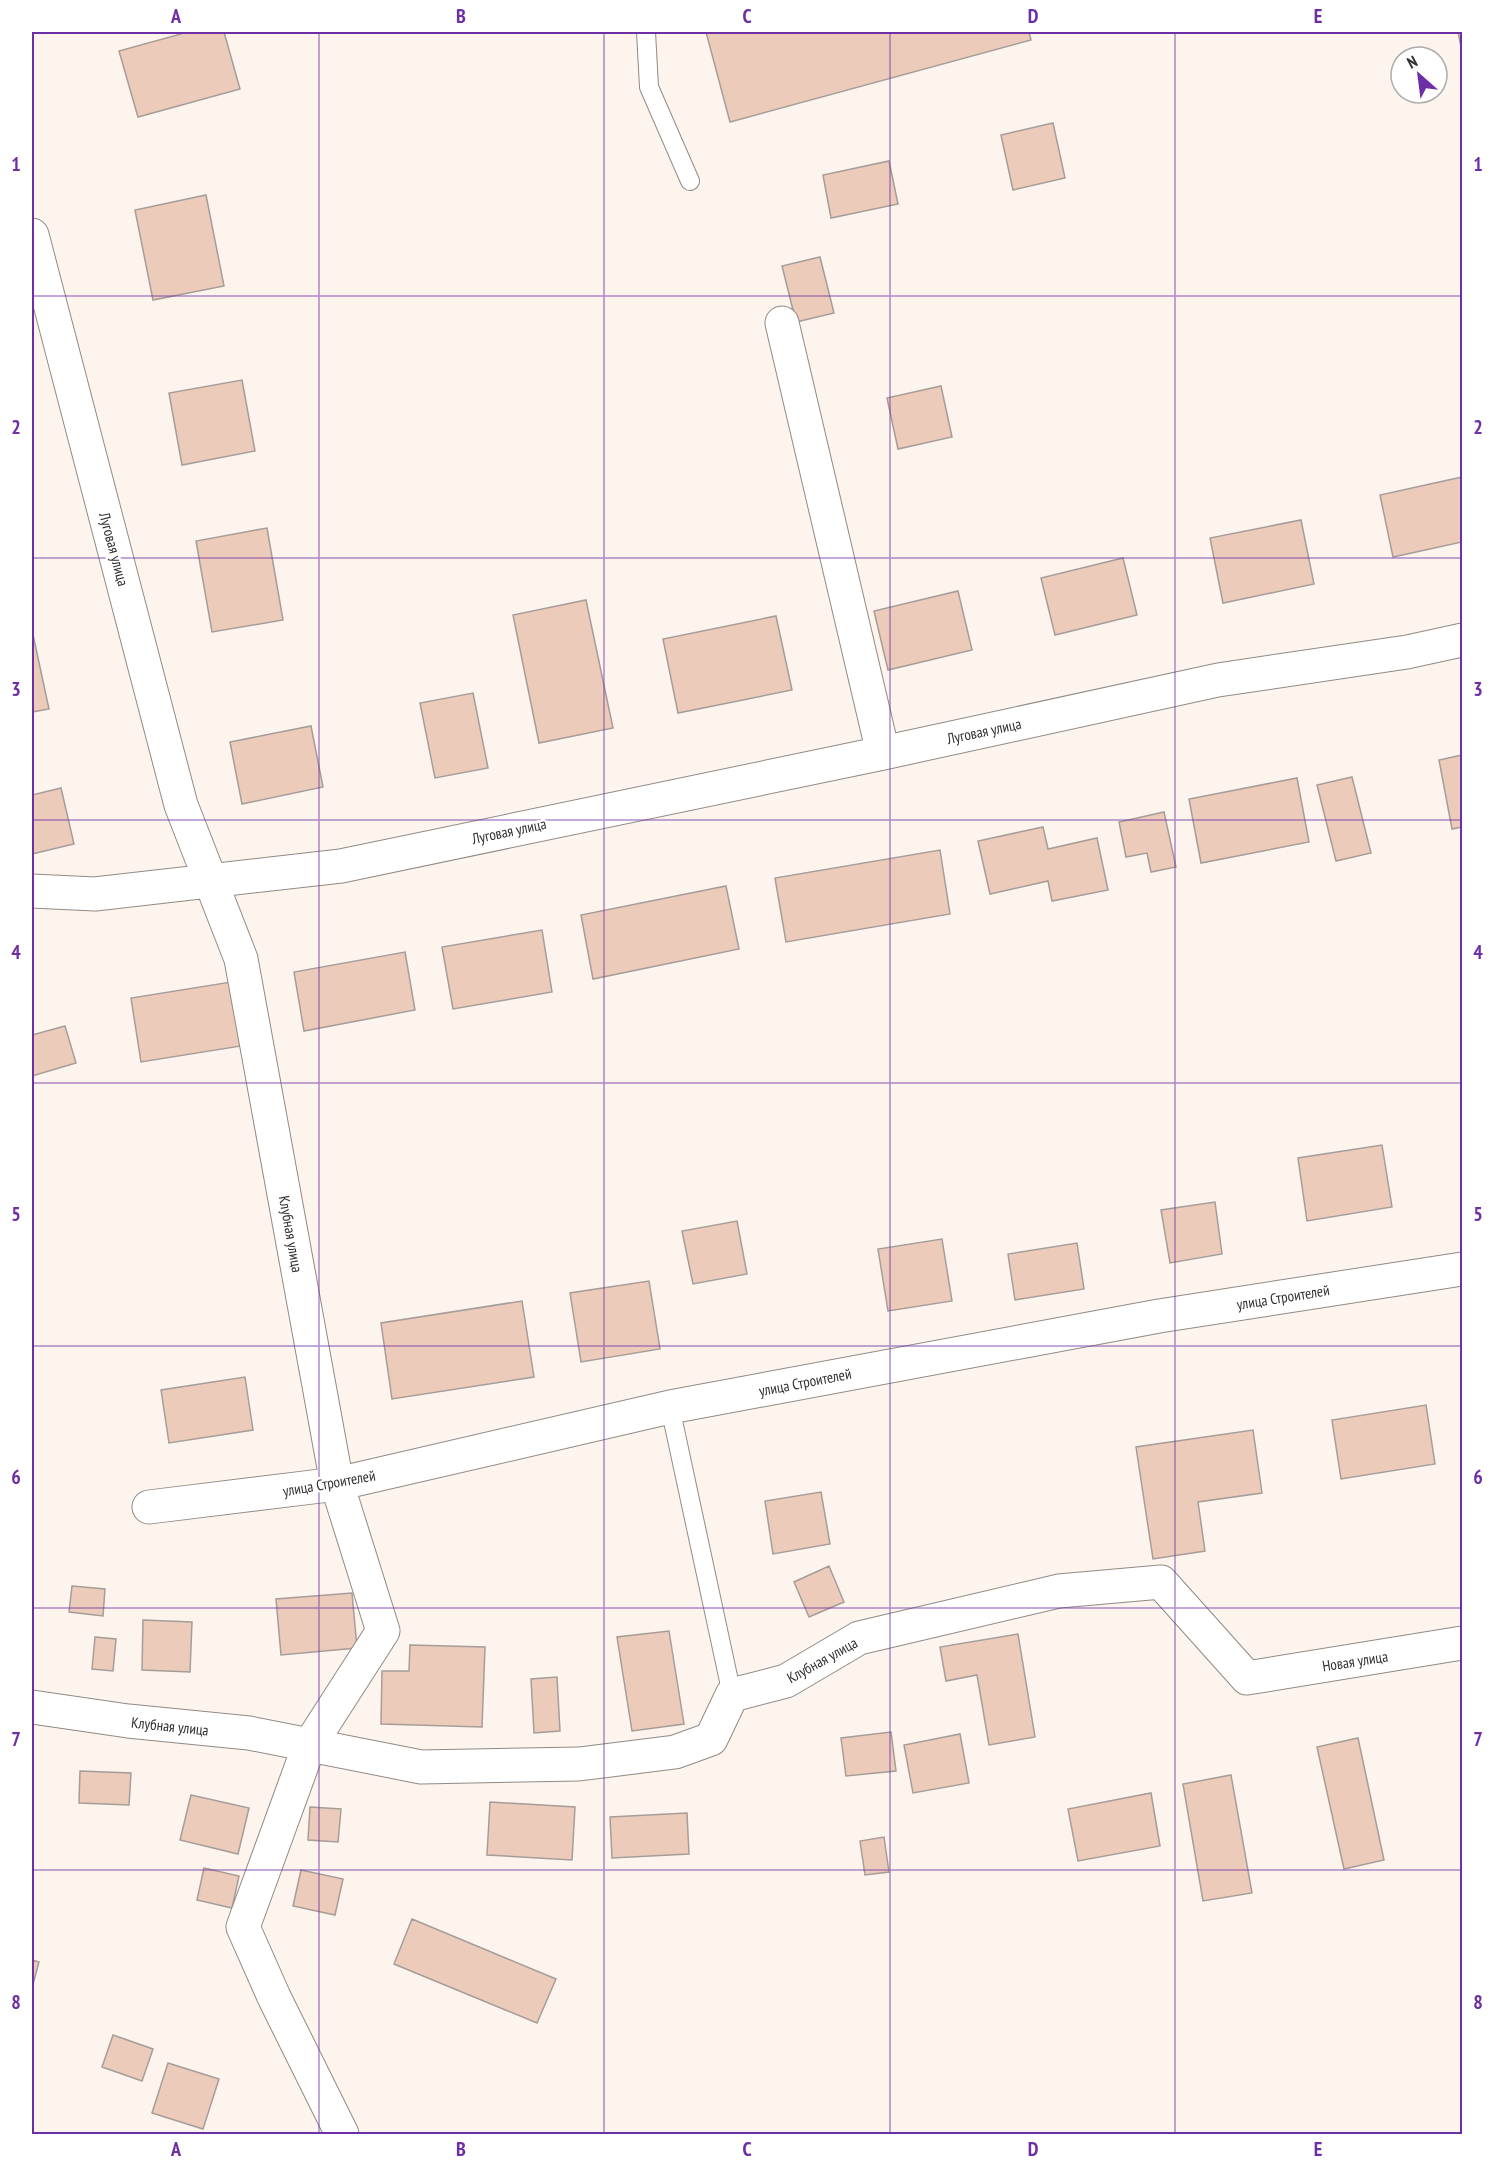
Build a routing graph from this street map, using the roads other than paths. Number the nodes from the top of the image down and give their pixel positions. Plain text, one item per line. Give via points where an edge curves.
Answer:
1 (646, 32) edge
2 (690, 181) dead end
3 (32, 235) edge
4 (782, 323) dead end
5 (1462, 640) edge
6 (883, 753) junction
7 (212, 881) junction
8 (32, 891) edge
9 (1462, 1269) edge
10 (670, 1407) junction
11 (337, 1484) junction
12 (149, 1507) dead end
13 (1462, 1643) edge
14 (1247, 1678) joint
15 (732, 1695) junction
16 (32, 1707) edge
17 (309, 1746) junction
18 (342, 2134) edge

1 - 2 lane via 649,87
3 - 7 street, Луговая улица via 181,805
4 - 6 street
5 - 6 street, Луговая улица via 1218,680
6 - 7 street, Луговая улица via 340,866
7 - 8 street via 95,894
7 - 11 street, Клубная улица via 241,959
9 - 10 street, улица Строителей via 1159,1316
10 - 11 street, улица Строителей
10 - 15 lane
11 - 12 street, улица Строителей
11 - 17 street, Клубная улица via 383,1631
13 - 14 street, Новая улица
14 - 15 street, Клубная улица via 1161,1582 1059,1591 860,1638 786,1681
15 - 17 street, Клубная улица via 711,1739 675,1752 579,1764 421,1767
16 - 17 street, Клубная улица via 249,1733
17 - 18 street, Клубная улица via 243,1927

